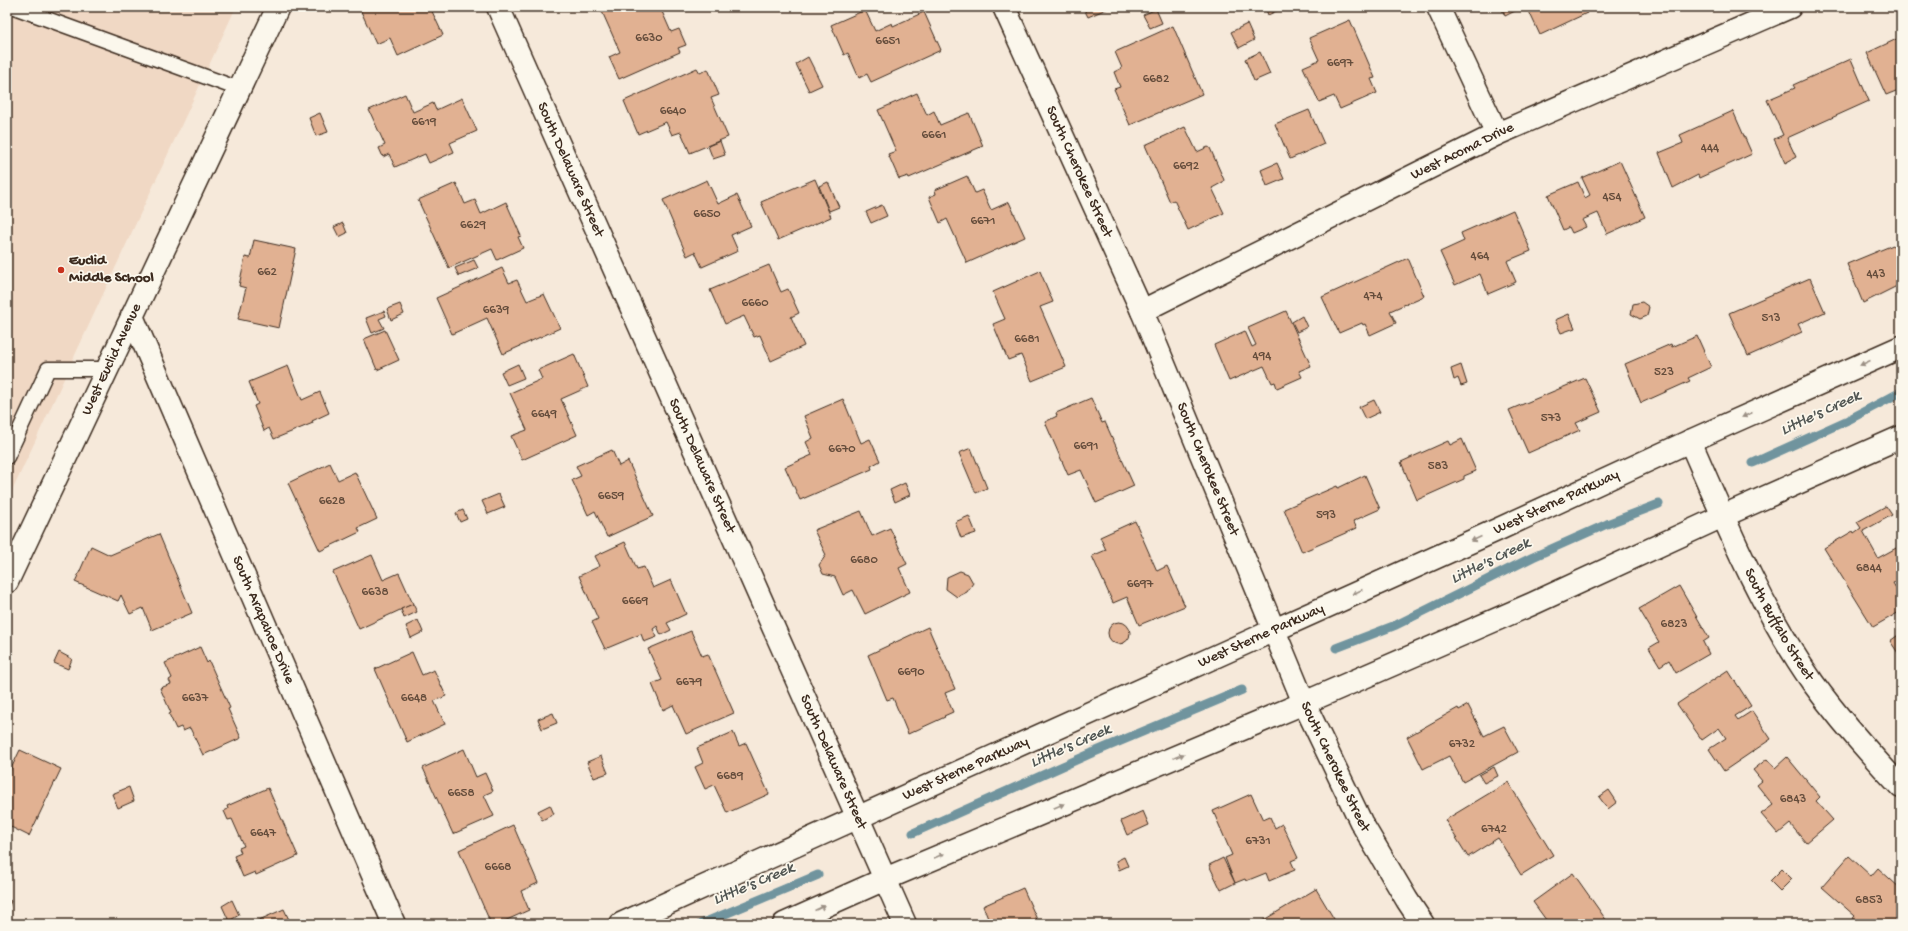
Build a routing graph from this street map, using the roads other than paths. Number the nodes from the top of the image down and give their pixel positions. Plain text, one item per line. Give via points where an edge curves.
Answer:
1 (14, 7) edge
2 (278, 7) edge
3 (498, 7) edge
4 (1004, 7) edge
5 (1438, 7) edge
6 (1790, 7) edge
7 (239, 89) junction
8 (1496, 134) junction
9 (1142, 311) junction
10 (132, 316) junction
11 (1901, 347) edge
12 (107, 368) junction
13 (1901, 437) edge
14 (1690, 440) junction
15 (7, 457) edge
16 (1723, 516) junction
17 (7, 582) edge
18 (1273, 630) junction
19 (1304, 703) junction
20 (1901, 788) edge
21 (857, 817) junction
22 (885, 879) junction
23 (394, 924) edge
24 (620, 924) edge
25 (784, 924) edge
26 (905, 924) edge
27 (1423, 924) edge

1 - 7 lane
2 - 7 street, West Euclid Avenue
3 - 21 street, South Delaware Street
4 - 9 street, South Cherokee Street
5 - 8 street
6 - 8 street, West Acoma Drive
7 - 10 street, West Euclid Avenue
8 - 9 street, West Acoma Drive
9 - 18 street, South Cherokee Street
10 - 12 street, West Euclid Avenue
10 - 23 street, South Arapahoe Drive
11 -> 14 street, West Sterne Parkway
12 - 15 lane via 48,369
12 - 17 street, West Euclid Avenue
13 - 16 street
14 - 16 street, South Buffalo Street
14 -> 18 street, West Sterne Parkway
16 - 19 street via 1532,604
16 - 20 street, South Buffalo Street via 1769,611 1813,682 1856,738
18 - 19 street, South Cherokee Street
18 - 21 street, West Sterne Parkway
22 -> 19 street
19 - 27 street, South Cherokee Street via 1361,822
21 - 22 street, South Delaware Street
21 - 24 street, West Sterne Parkway
25 -> 22 street
22 - 26 street, South Delaware Street

